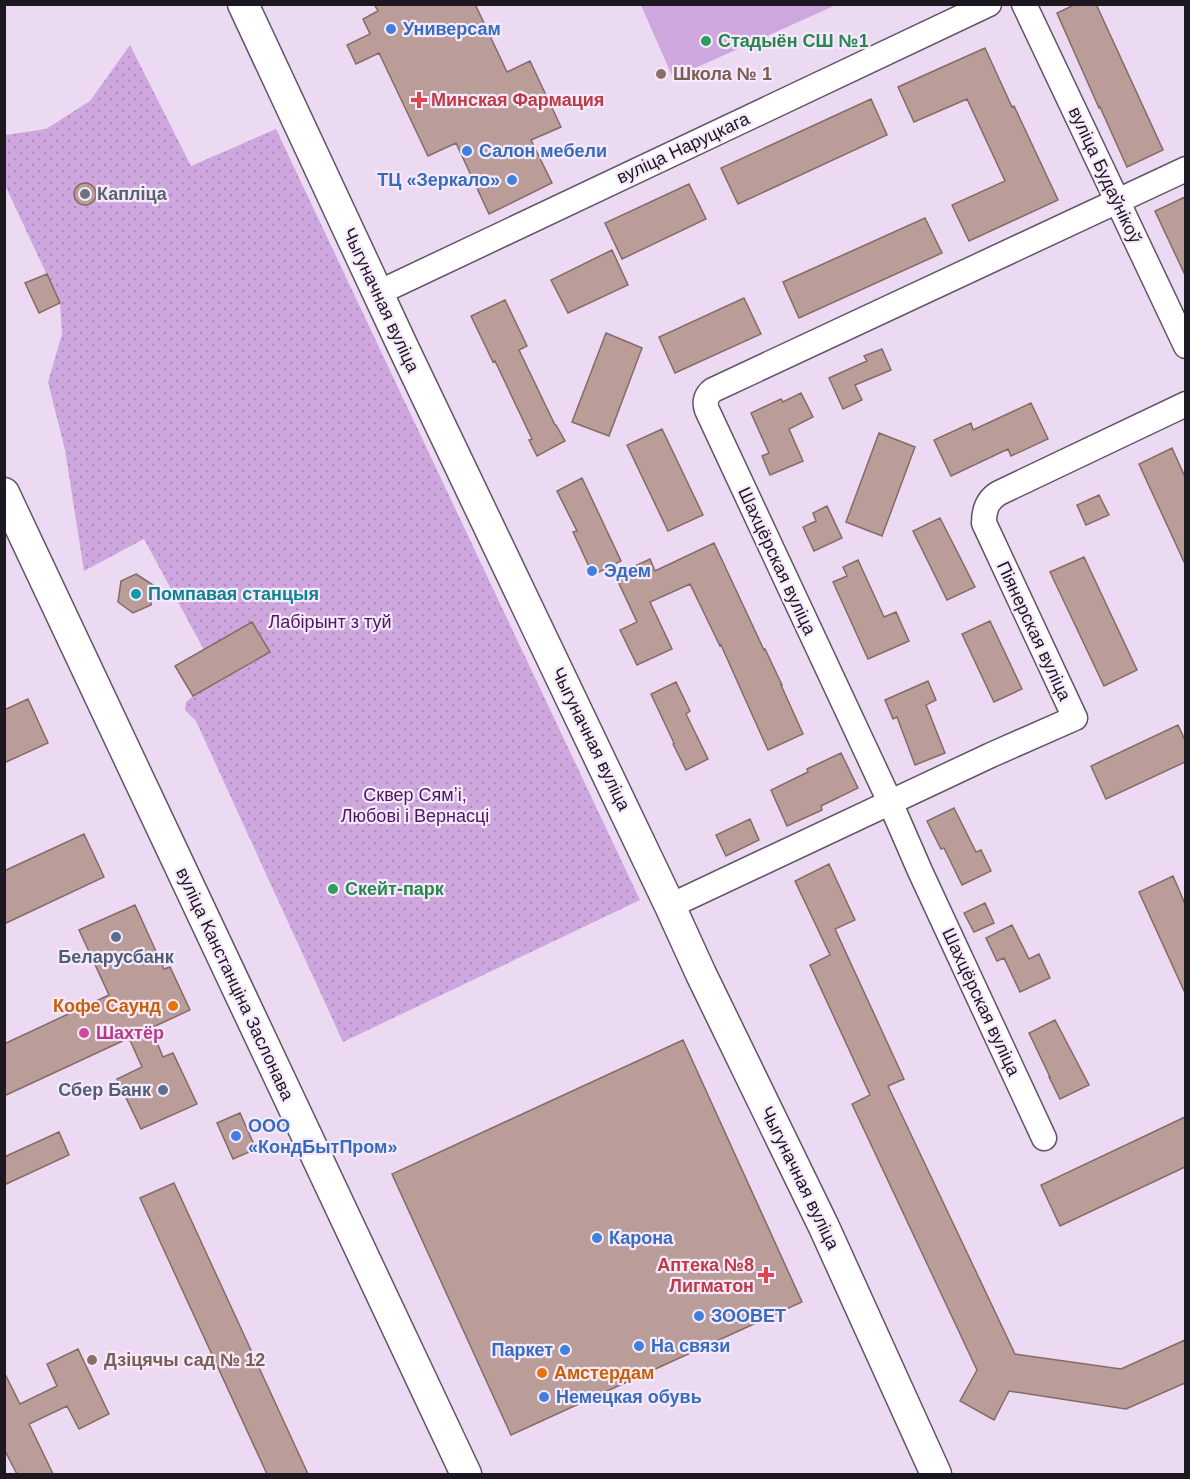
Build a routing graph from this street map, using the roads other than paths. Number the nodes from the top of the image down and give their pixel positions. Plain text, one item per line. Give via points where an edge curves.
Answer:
1 (243, 4) edge
2 (989, 4) edge
3 (1024, 4) edge
4 (1185, 169) edge
5 (1117, 201) junction
6 (378, 293) junction
7 (1185, 346) edge
8 (1185, 404) edge
9 (4, 493) edge
10 (890, 802) junction
11 (670, 906) junction
12 (1044, 1137) dead end
13 (466, 1474) edge
14 (936, 1474) edge

1 - 6 main road, Чыгуначная вуліца
2 - 6 street, вуліца Наруцкага
3 - 5 street, вуліца Будаўнікоў
4 - 5 street
5 - 7 street, вуліца Будаўнікоў
5 - 10 street, Шахцёрская вуліца via 713,390 706,399 707,410
6 - 11 main road, Чыгуначная вуліца
8 - 10 street, Піянерская вуліца via 992,497 984,523 1075,718
9 - 13 main road, вуліца Канстанціна Заслонава
10 - 11 street, Піянерская вуліца
10 - 12 street, Шахцёрская вуліца
11 - 14 main road, Чыгуначная вуліца via 824,1227

